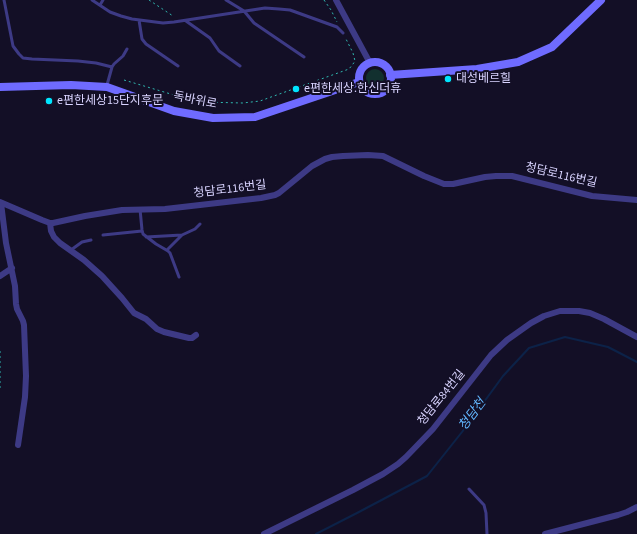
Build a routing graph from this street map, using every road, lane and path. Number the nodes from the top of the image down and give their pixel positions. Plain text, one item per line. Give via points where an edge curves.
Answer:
1 (4, 0) edge
2 (92, 0) edge
3 (103, 0) edge
4 (150, 0) edge
5 (226, 0) edge
6 (324, 0) edge
7 (336, 0) edge
8 (601, 0) edge
9 (100, 5) junction
10 (244, 11) junction
11 (139, 20) junction
12 (186, 20) junction
13 (180, 21) junction
14 (343, 33) junction
15 (127, 49) dead end
16 (304, 57) dead end
17 (370, 63) junction
18 (178, 66) dead end
19 (240, 66) dead end
20 (112, 67) junction
21 (390, 75) junction
22 (124, 80) dead end
23 (359, 82) junction
24 (0, 87) edge
25 (106, 87) junction
26 (637, 200) edge
27 (1, 203) edge
28 (140, 209) junction
29 (50, 223) junction
30 (200, 224) dead end
31 (142, 231) junction
32 (103, 235) dead end
33 (182, 235) junction
34 (146, 237) junction
35 (91, 240) dead end
36 (71, 250) junction
37 (167, 250) junction
38 (12, 268) junction
39 (0, 276) edge
40 (179, 277) dead end
41 (196, 334) dead end
42 (637, 338) edge
43 (0, 351) edge
44 (0, 391) edge
45 (18, 444) dead end
46 (469, 489) dead end
47 (637, 507) edge
48 (264, 534) edge
49 (487, 534) edge
50 (545, 534) edge

1 - 20 lane via 13,46 23,58 78,61
2 - 9 lane
3 - 9 lane
4 - 13 path
5 - 10 lane
6 - 14 path
7 - 17 street
8 - 21 main road via 552,47 518,62 478,69
9 - 11 lane via 110,12
10 - 12 lane
10 - 14 lane via 265,8 290,10
10 - 16 lane via 254,23
11 - 13 lane via 163,23
11 - 18 lane via 142,39 146,44
12 - 13 lane
12 - 19 lane via 210,38 218,51
14 - 22 path via 353,53 354,60 350,69 260,101 202,102
15 - 20 lane
17 - 21 main road via 385,66
17 - 23 main road via 362,69
20 - 25 lane
21 - 23 main road via 388,86 381,93 366,91
23 - 25 main road, 독바위로 via 255,117 220,118 174,111
24 - 25 main road, 독바위로
26 - 28 street, 청담로116번길 via 587,195 512,176 485,177 449,184 438,182 383,156 368,155 325,159 312,166 279,193 269,197 165,209
27 - 29 street
27 - 38 street
28 - 29 street, 청담로116번길
28 - 31 lane
29 - 36 street via 54,237
30 - 33 lane
31 - 32 lane
31 - 34 lane
33 - 34 lane
33 - 37 lane
34 - 37 lane
35 - 36 lane via 82,242
36 - 41 street via 102,276 138,316 170,334 192,338
37 - 40 lane
38 - 39 street
38 - 45 street via 17,309 24,325 26,376
42 - 48 street, 청담로84번길 via 590,313 560,311 544,316 507,340 491,355 433,429 398,464 353,490
43 - 44 path
46 - 49 lane via 484,505
47 - 50 street via 618,515

